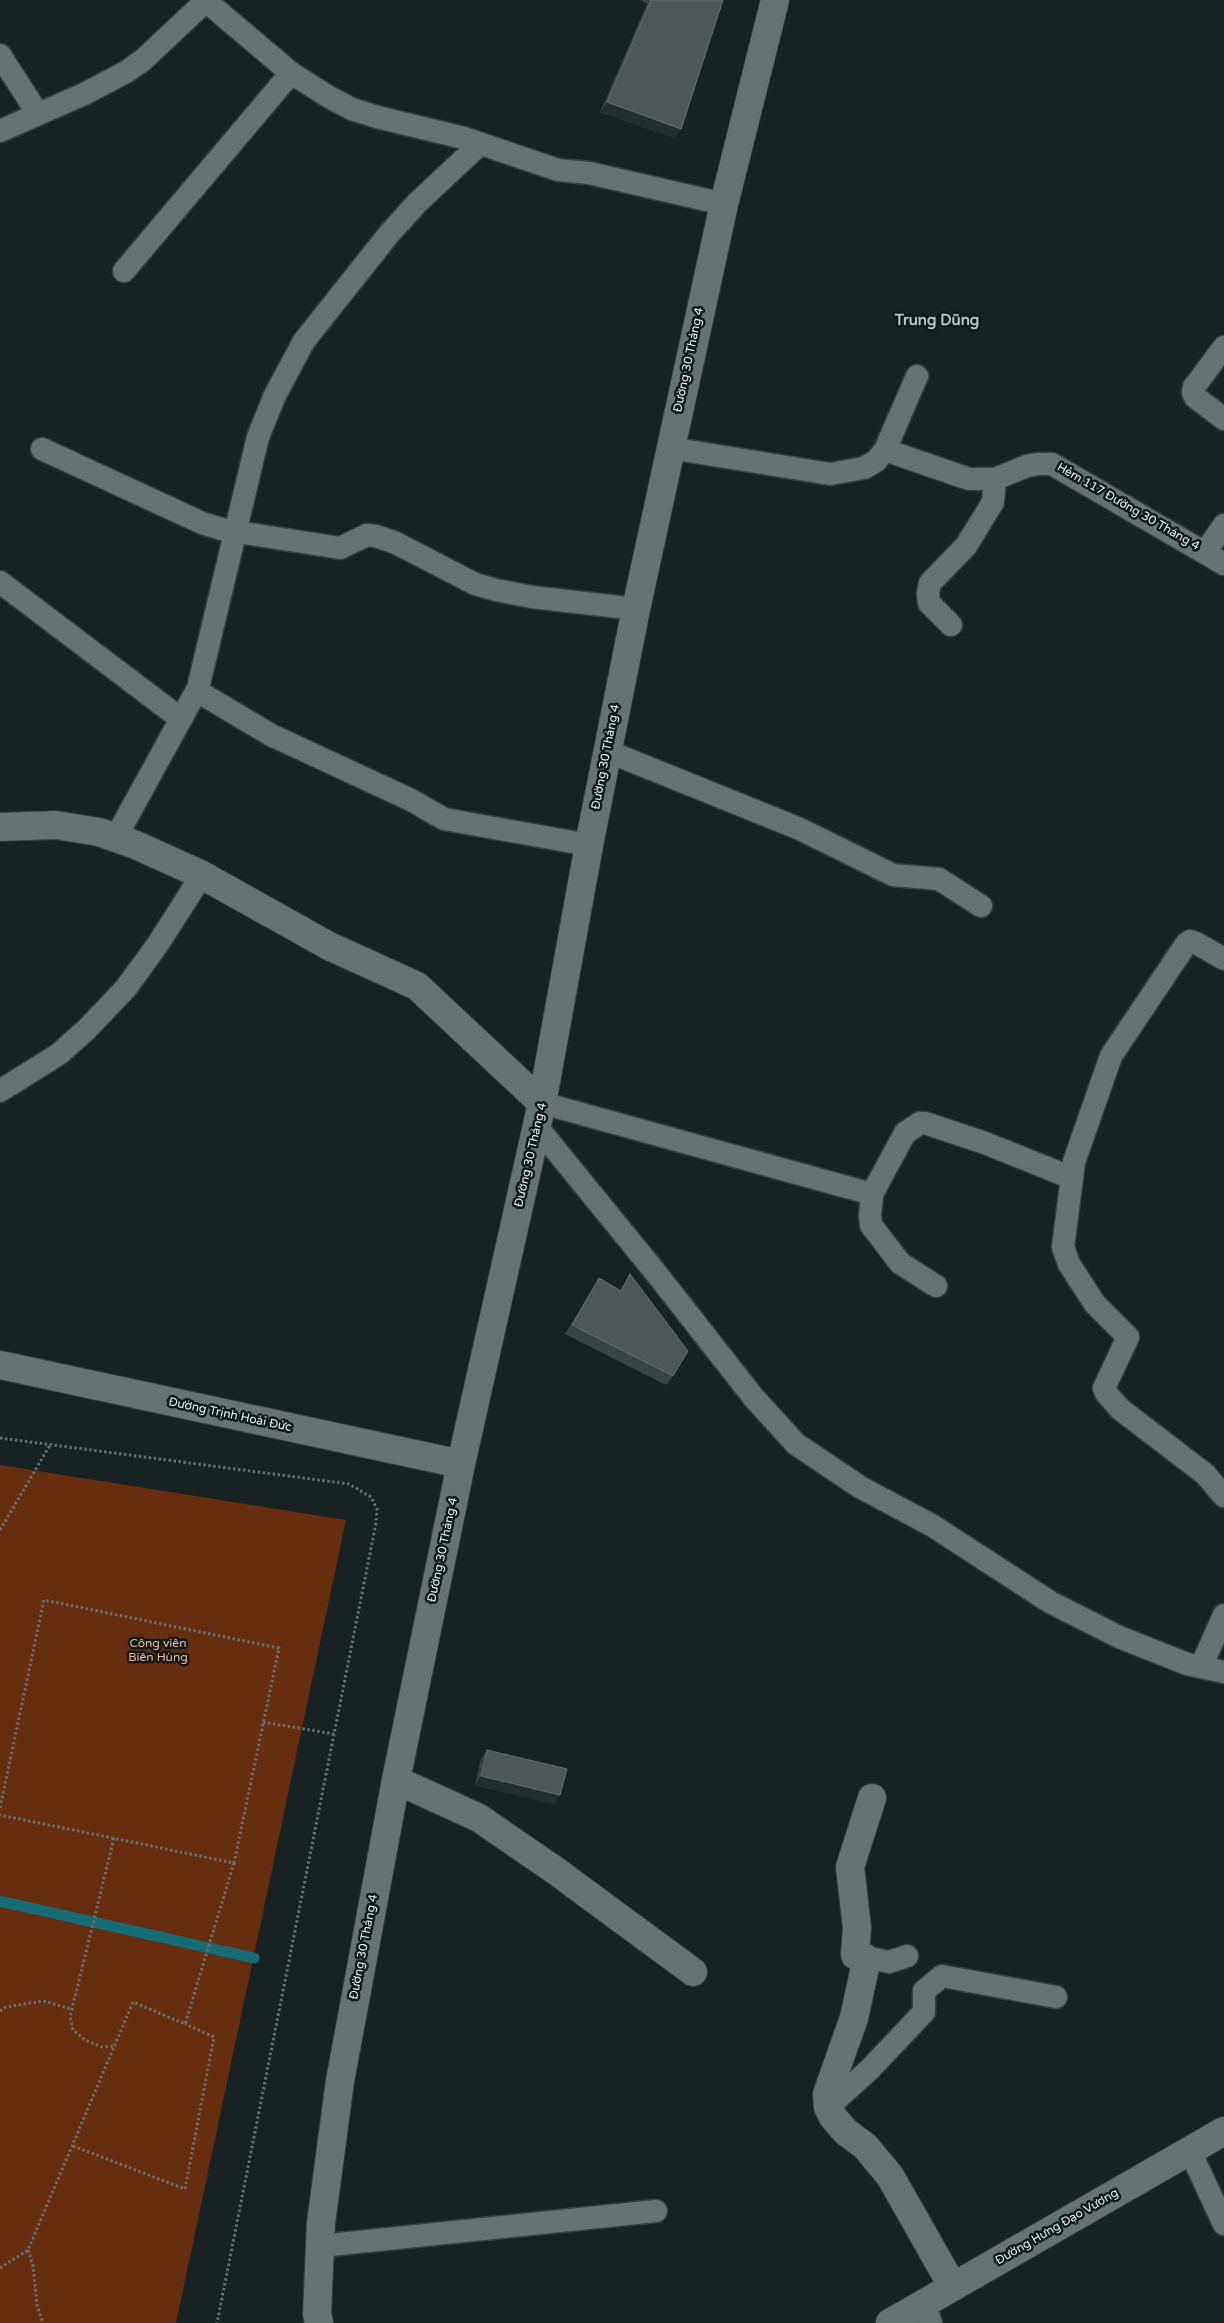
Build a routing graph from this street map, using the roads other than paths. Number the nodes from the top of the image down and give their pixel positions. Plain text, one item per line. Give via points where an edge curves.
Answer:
1 (774, 0) edge
2 (207, 1) edge
3 (0, 56) edge
4 (291, 73) junction
5 (38, 114) junction
6 (0, 131) edge
7 (480, 144) junction
8 (724, 204) junction
9 (124, 271) dead end
10 (1224, 347) edge
11 (917, 376) dead end
12 (1224, 419) edge
13 (670, 448) junction
14 (42, 449) dead end
15 (885, 450) junction
16 (995, 479) junction
17 (1224, 525) edge
18 (236, 532) junction
19 (1215, 558) edge
20 (0, 582) edge
21 (636, 609) junction
22 (951, 625) dead end
23 (196, 691) junction
24 (181, 718) junction
25 (607, 751) junction
26 (0, 827) edge
27 (116, 837) junction
28 (589, 845) junction
29 (202, 875) junction
30 (981, 906) dead end
31 (1224, 959) edge
32 (0, 1091) edge
33 (540, 1115) junction
34 (1072, 1178) junction
35 (872, 1194) junction
36 (936, 1286) dead end
37 (0, 1365) edge
38 (461, 1464) junction
39 (1224, 1496) edge
40 (1224, 1615) edge
41 (1201, 1667) junction
42 (1224, 1672) edge
43 (396, 1780) junction
44 (872, 1798) dead end
45 (907, 1956) dead end
46 (864, 1957) junction
47 (693, 1972) dead end
48 (1056, 1997) dead end
49 (828, 2107) junction
50 (1224, 2131) edge
51 (1190, 2151) junction
52 (656, 2211) dead end
53 (1224, 2224) edge
54 (320, 2246) junction
55 (953, 2287) junction
56 (927, 2313) edge
57 (316, 2320) edge
58 (890, 2323) edge

1 - 8 main road, Đường 30 Tháng 4
2 - 4 lane
2 - 5 lane via 126,72
3 - 5 lane
4 - 7 lane via 352,109
4 - 9 lane
5 - 6 lane
7 - 8 lane via 558,170 589,173
7 - 18 lane via 401,220 304,341 263,422
8 - 13 main road, Đường 30 Tháng 4
10 - 12 lane via 1193,392
11 - 15 lane
13 - 15 lane via 830,474 864,468
13 - 21 main road, Đường 30 Tháng 4
14 - 18 lane via 202,523
15 - 16 lane, Hẻm 117 Đường 30 Tháng 4 via 969,479
16 - 19 lane, Hẻm 117 Đường 30 Tháng 4 via 1027,466 1052,464
16 - 22 lane via 993,502 966,546 930,583 929,603
17 - 19 lane
18 - 21 lane via 340,548 367,535 376,536 496,590
18 - 23 lane
20 - 24 lane
21 - 25 main road, Đường 30 Tháng 4
23 - 24 lane
23 - 28 lane via 271,735 411,800 444,819
24 - 27 lane
25 - 28 main road, Đường 30 Tháng 4
25 - 30 lane via 800,829 893,875 939,879
26 - 27 main road via 56,825
27 - 29 main road
28 - 33 main road, Đường 30 Tháng 4
29 - 32 lane via 158,944 120,994 59,1054
29 - 33 main road via 329,946 417,986
31 - 34 lane via 1196,943 1190,941 1186,944 1111,1056 1074,1162
33 - 35 lane
33 - 38 main road, Đường 30 Tháng 4
33 - 41 lane via 656,1273 754,1398 796,1444 860,1487 933,1526 1050,1602 1119,1638
34 - 35 lane via 984,1143 920,1123 905,1134
34 - 39 lane via 1062,1247 1064,1256 1095,1304 1128,1337 1104,1388 1106,1393 1120,1409 1196,1467
35 - 36 lane via 871,1225 900,1263
37 - 38 main road, Đường Trịnh Hoài Đức
38 - 43 main road, Đường 30 Tháng 4
40 - 41 lane
41 - 42 lane
43 - 47 main road via 479,1818
43 - 54 main road, Đường 30 Tháng 4 via 346,2044 330,2148
44 - 46 main road via 850,1867 857,1928 854,1956
45 - 46 lane via 888,1962
46 - 49 main road via 854,2018 827,2094
48 - 49 lane via 942,1976 924,1991 924,2012 870,2069
49 - 55 main road via 833,2118 865,2146 890,2176
50 - 51 main road, Đường Hưng Đạo Vương
51 - 53 lane
51 - 55 main road, Đường Hưng Đạo Vương
52 - 54 lane
54 - 57 main road, Đường 30 Tháng 4
55 - 56 main road, Đường Hưng Đạo Vương
56 - 58 main road, Đường Hưng Đạo Vương

